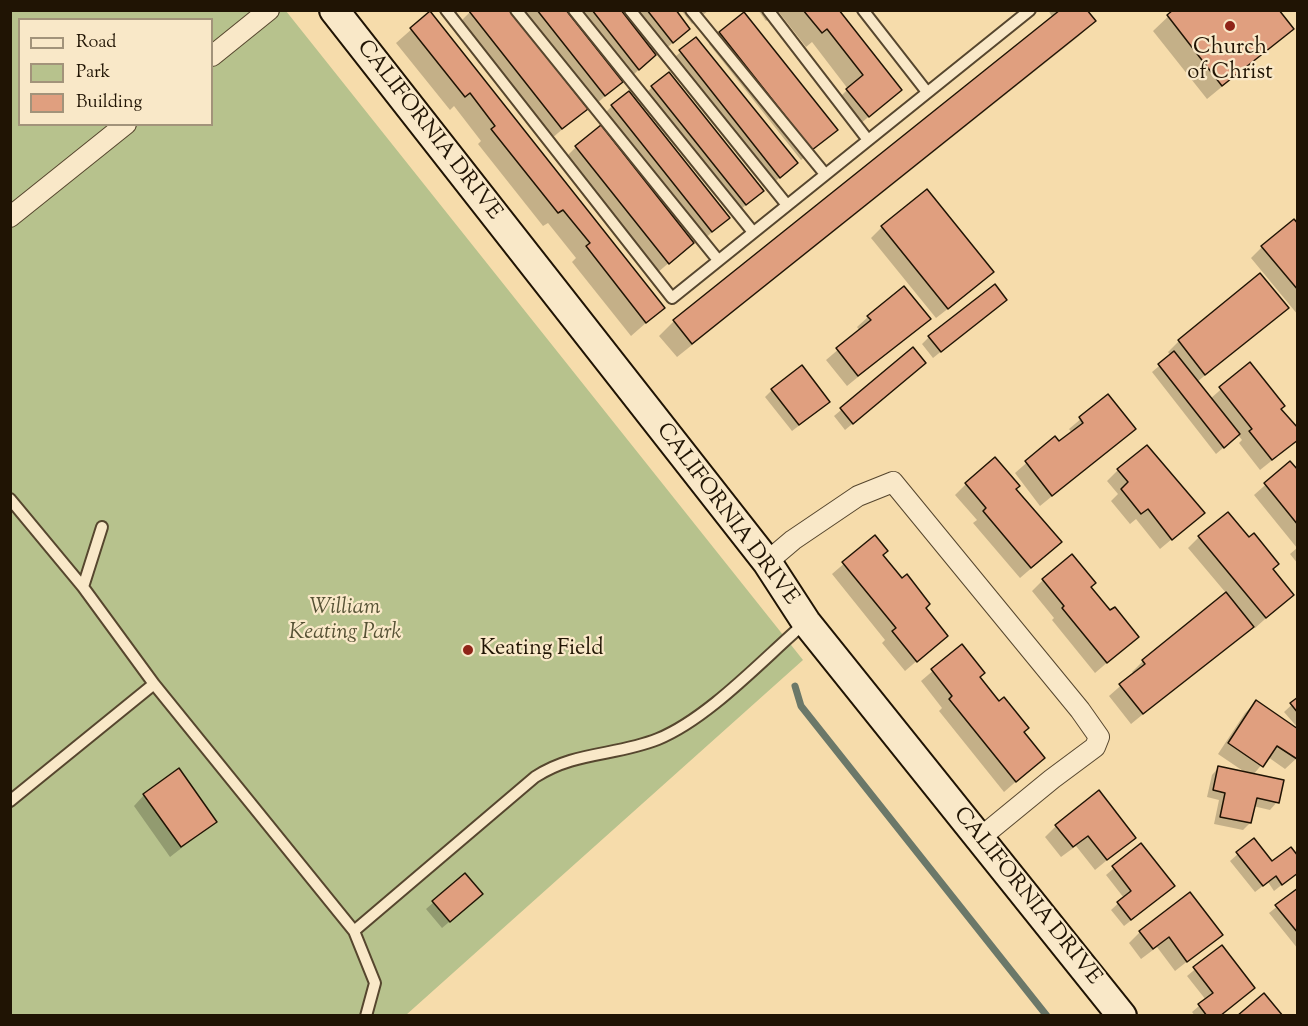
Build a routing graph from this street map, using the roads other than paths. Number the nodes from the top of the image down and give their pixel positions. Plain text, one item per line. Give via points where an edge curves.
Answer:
1 (269, 10) edge
2 (334, 10) edge
3 (446, 10) edge
4 (516, 10) edge
5 (574, 10) edge
6 (630, 10) edge
7 (691, 10) edge
8 (768, 10) edge
9 (863, 10) edge
10 (1030, 10) edge
11 (213, 55) edge
12 (927, 92) junction
13 (123, 126) edge
14 (868, 140) junction
15 (825, 174) junction
16 (788, 205) junction
17 (10, 216) edge
18 (753, 232) junction
19 (718, 260) junction
20 (10, 499) edge
21 (102, 527) dead end
22 (767, 562) junction
23 (83, 587) junction
24 (806, 622) junction
25 (154, 684) junction
26 (10, 801) edge
27 (980, 838) junction
28 (354, 931) junction
29 (366, 1016) edge
30 (1122, 1016) edge

1 - 11 street
2 - 22 street, CALIFORNIA DRIVE
3 - 19 lane via 672,298
4 - 19 lane
5 - 18 lane
6 - 16 lane
7 - 15 lane
8 - 14 lane
9 - 12 lane
10 - 12 lane
12 - 14 lane
13 - 17 street
14 - 15 lane
15 - 16 lane
16 - 18 lane
18 - 19 lane
20 - 23 lane
21 - 23 lane
22 - 24 street, CALIFORNIA DRIVE
22 - 27 street via 858,496 893,483 1080,710 1099,737 1095,747
23 - 25 lane
24 - 27 street, CALIFORNIA DRIVE
24 - 28 lane via 675,732 638,745 561,762 535,777
25 - 26 lane
25 - 28 lane
27 - 30 street, CALIFORNIA DRIVE
28 - 29 lane via 375,982

